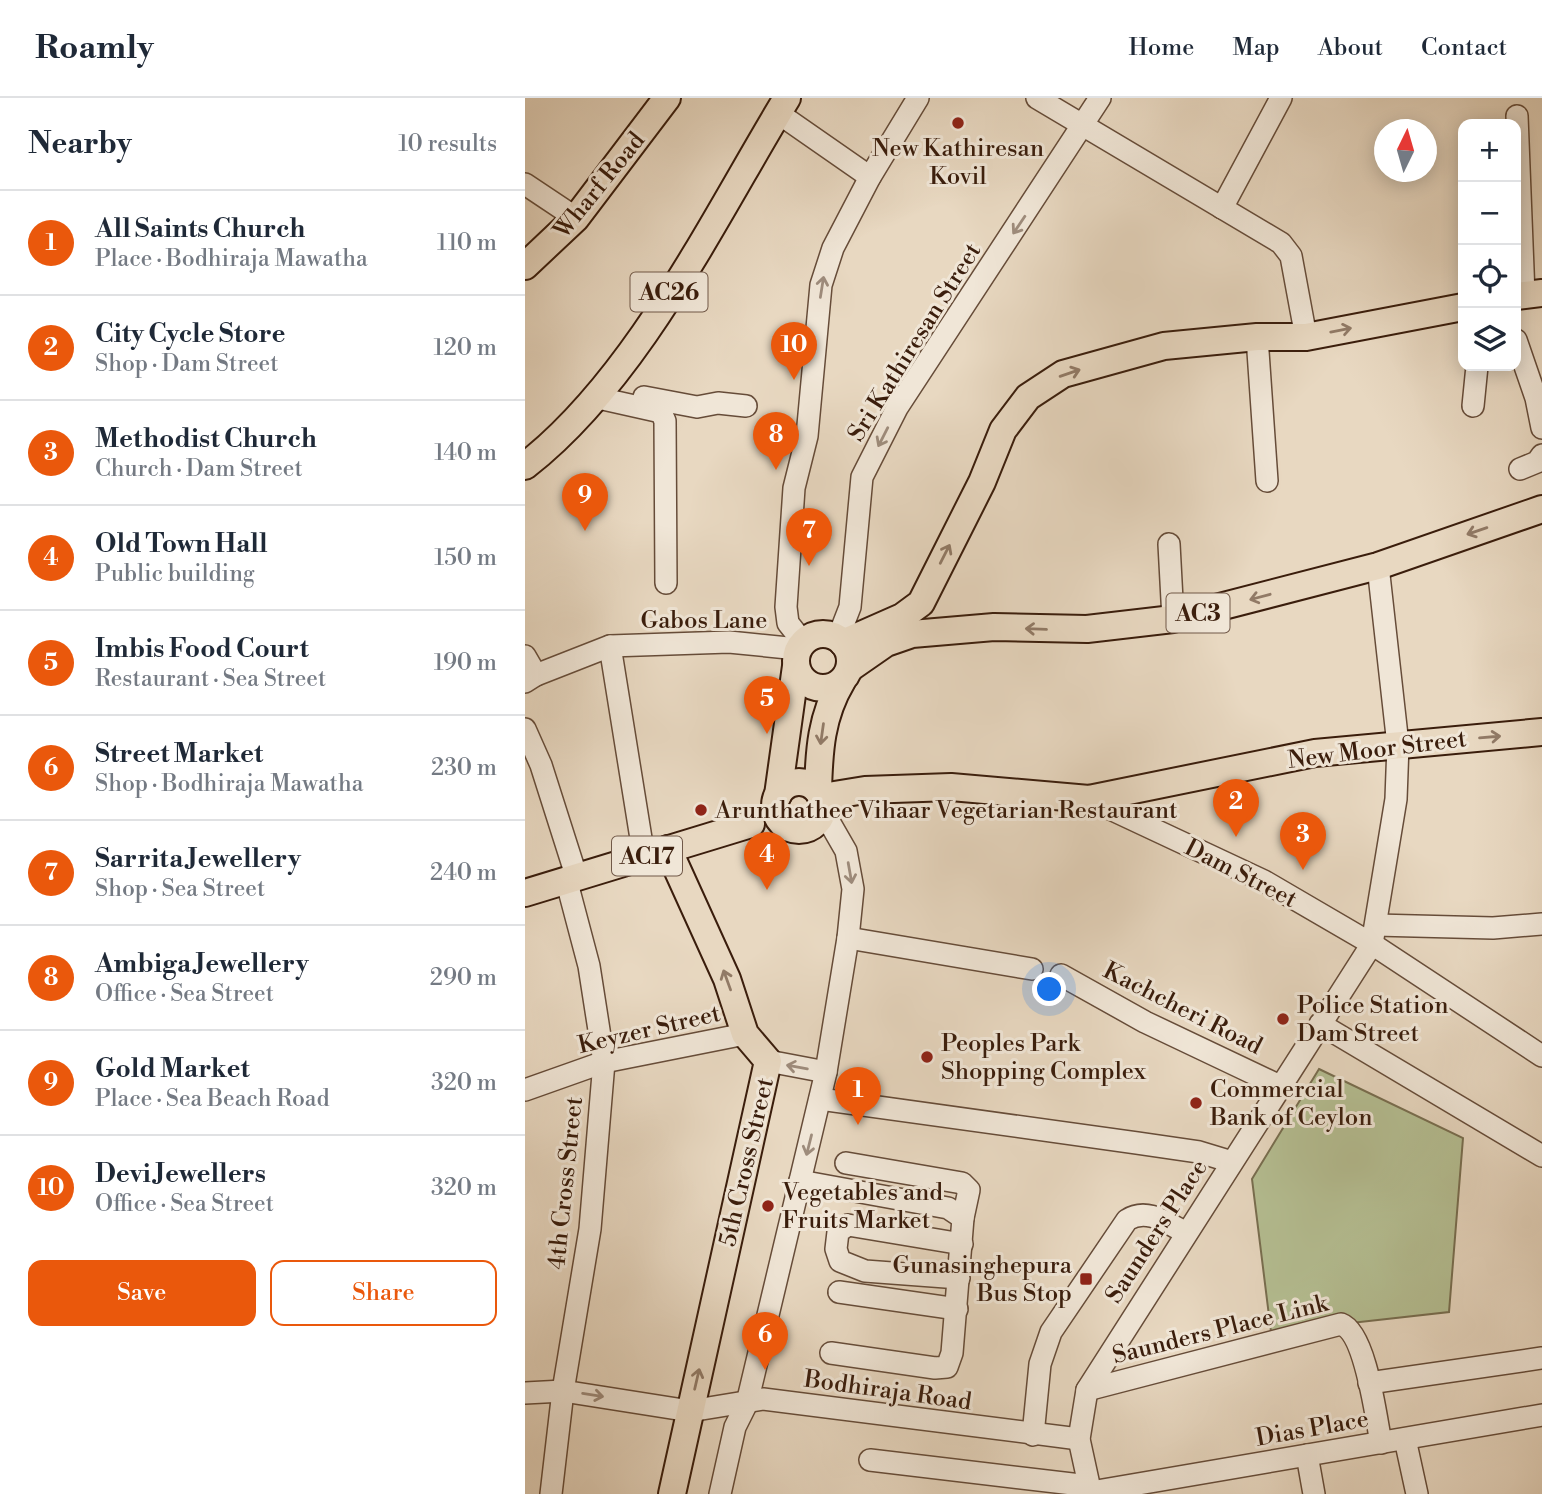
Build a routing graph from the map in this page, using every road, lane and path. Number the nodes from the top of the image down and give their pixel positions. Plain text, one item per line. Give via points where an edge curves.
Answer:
1 (667, 98) edge
2 (918, 98) edge
3 (1037, 98) edge
4 (1100, 98) edge
5 (1281, 98) edge
6 (782, 105) edge
7 (1517, 116) dead end
8 (1083, 127) junction
9 (870, 177) junction
10 (525, 184) edge
11 (1222, 208) junction
12 (576, 218) junction
13 (525, 266) edge
14 (1527, 295) edge
15 (1458, 308) edge
16 (1257, 337) junction
17 (1306, 337) junction
18 (1521, 354) edge
19 (1476, 371) edge
20 (597, 393) junction
21 (746, 406) dead end
22 (1473, 406) dead end
23 (1542, 428) edge
24 (1542, 455) edge
25 (525, 466) edge
26 (1520, 469) dead end
27 (1267, 481) dead end
28 (1542, 509) edge
29 (1169, 544) dead end
30 (1378, 566) junction
31 (666, 583) dead end
32 (930, 583) junction
33 (1173, 620) junction
34 (950, 629) junction
35 (610, 646) junction
36 (799, 652) junction
37 (525, 656) edge
38 (843, 657) junction
39 (530, 679) edge
40 (525, 729) edge
41 (1542, 732) edge
42 (1398, 745) junction
43 (1089, 799) junction
44 (821, 800) junction
45 (778, 808) junction
46 (656, 853) junction
47 (547, 888) edge
48 (1542, 924) edge
49 (1374, 934) junction
50 (848, 938) junction
51 (1031, 969) dead end
52 (1061, 975) dead end
53 (1320, 1024) junction
54 (745, 1034) junction
55 (1542, 1056) edge
56 (768, 1061) junction
57 (604, 1062) junction
58 (826, 1072) junction
59 (1282, 1087) junction
60 (525, 1090) edge
61 (820, 1099) junction
62 (1542, 1156) edge
63 (1232, 1162) junction
64 (846, 1163) dead end
65 (800, 1181) junction
66 (963, 1218) junction
67 (1186, 1233) junction
68 (962, 1244) junction
69 (959, 1278) junction
70 (839, 1292) dead end
71 (957, 1309) junction
72 (831, 1353) dead end
73 (1542, 1358) edge
74 (1369, 1383) junction
75 (1087, 1390) junction
76 (563, 1391) junction
77 (525, 1393) edge
78 (747, 1403) junction
79 (690, 1411) junction
80 (1542, 1415) edge
81 (1033, 1435) junction
82 (1079, 1439) junction
83 (1405, 1439) junction
84 (1381, 1443) junction
85 (1307, 1455) junction
86 (870, 1460) dead end
87 (1090, 1491) edge
88 (551, 1494) edge
89 (672, 1494) edge
90 (720, 1494) edge
91 (1314, 1494) edge
92 (1417, 1494) edge

1 - 12 main road, Wharf Road
2 - 9 street
3 - 8 street
4 - 8 street, Sri Kathiresan Street
5 - 11 street
6 - 9 street
6 - 20 main road, AC26 via 680,275
7 - 14 street
8 - 11 street
8 -> 38 street, Sri Kathiresan Street via 897,408 862,477
36 -> 9 street via 786,607 795,488 807,436 821,285 833,248
10 - 12 street
11 - 17 street via 1287,250
12 - 13 main road, Wharf Road
17 -> 15 main road
16 - 17 main road
16 - 27 street
32 -> 16 main road via 1003,430 1028,397 1063,374 1164,346
18 - 23 street
19 - 22 street
20 - 21 street via 697,407 718,403
20 - 25 main road, AC26
20 - 31 street via 661,412 665,421
24 - 26 street via 1537,463
28 -> 30 main road, AC3
29 - 33 street
30 -> 33 main road, AC3
30 - 42 street, Saunders Place
32 - 34 main road via 933,615
32 - 38 main road via 914,610
33 -> 34 main road, AC3 via 1087,629
34 - 38 main road, AC3 via 912,634
35 - 36 street, Gabos Lane via 729,642
35 - 39 street, Gabos Lane
35 - 46 street
36 - 38 main road via 817,634
36 - 38 main road via 798,674 810,685 827,688
36 - 45 main road
37 - 39 street
38 -> 44 main road via 823,724
40 - 47 street, 4th Cross Street via 541,765
42 -> 41 main road, New Moor Street
42 - 43 main road, New Moor Street via 1315,753
42 - 49 street, Saunders Place via 1397,799
43 - 44 main road, Dam Street via 951,788 865,790
43 - 49 street, Dam Street
44 - 45 main road via 809,784 794,782
44 - 45 main road via 820,818 809,828 794,830
44 -> 50 street via 846,851 853,890
45 - 46 main road, AC17 via 751,824
46 - 47 main road, AC17
54 -> 46 main road, 5th Cross Street via 727,979
47 - 57 street, 4th Cross Street via 589,966
48 - 49 street
49 - 53 street, Saunders Place
49 - 55 street, Dam Street
50 - 51 street
50 - 58 street
52 - 59 street, Kachcheri Road via 1145,1022
53 - 59 street, Saunders Place
53 - 62 street
54 - 56 main road, 5th Cross Street
54 - 57 street, Keyzer Street
58 -> 56 street
79 -> 56 main road, 5th Cross Street
57 - 60 street, Keyzer Street
57 - 76 street, 4th Cross Street via 590,1229
58 - 61 street
59 - 63 street, Saunders Place
61 - 63 street via 1199,1152
61 -> 65 street
63 - 67 street, Saunders Place
64 - 66 street via 961,1183 969,1190
65 - 66 street via 948,1209
65 - 78 street
66 - 68 street
67 - 75 street, Saunders Place
67 - 81 street via 1150,1215 1136,1214 1126,1220 1051,1332 1040,1364
68 - 69 street
68 - 69 street via 848,1225 838,1232 836,1249 841,1261 865,1271
69 - 71 street
70 - 71 street
71 - 72 street via 947,1367
73 - 74 street
74 - 75 street, Saunders Place Link via 1357,1342 1341,1324
74 - 84 street
75 - 82 street, Saunders Place
76 - 77 street, Bodhiraja Road
76 -> 79 street, Bodhiraja Road
76 - 88 street, 4th Cross Street
78 - 79 street, Bodhiraja Road
78 - 81 street, Bodhiraja Road via 763,1399
78 - 90 street via 735,1427
79 - 89 main road, 5th Cross Street
80 - 83 street, Dias Place
81 - 82 street, Bodhiraja Road
82 - 87 street, Saunders Place
83 - 84 street, Dias Place
83 - 92 street
84 - 85 street, Dias Place
85 - 87 street, Dias Place
85 - 91 street
86 - 87 street, Dias Place

